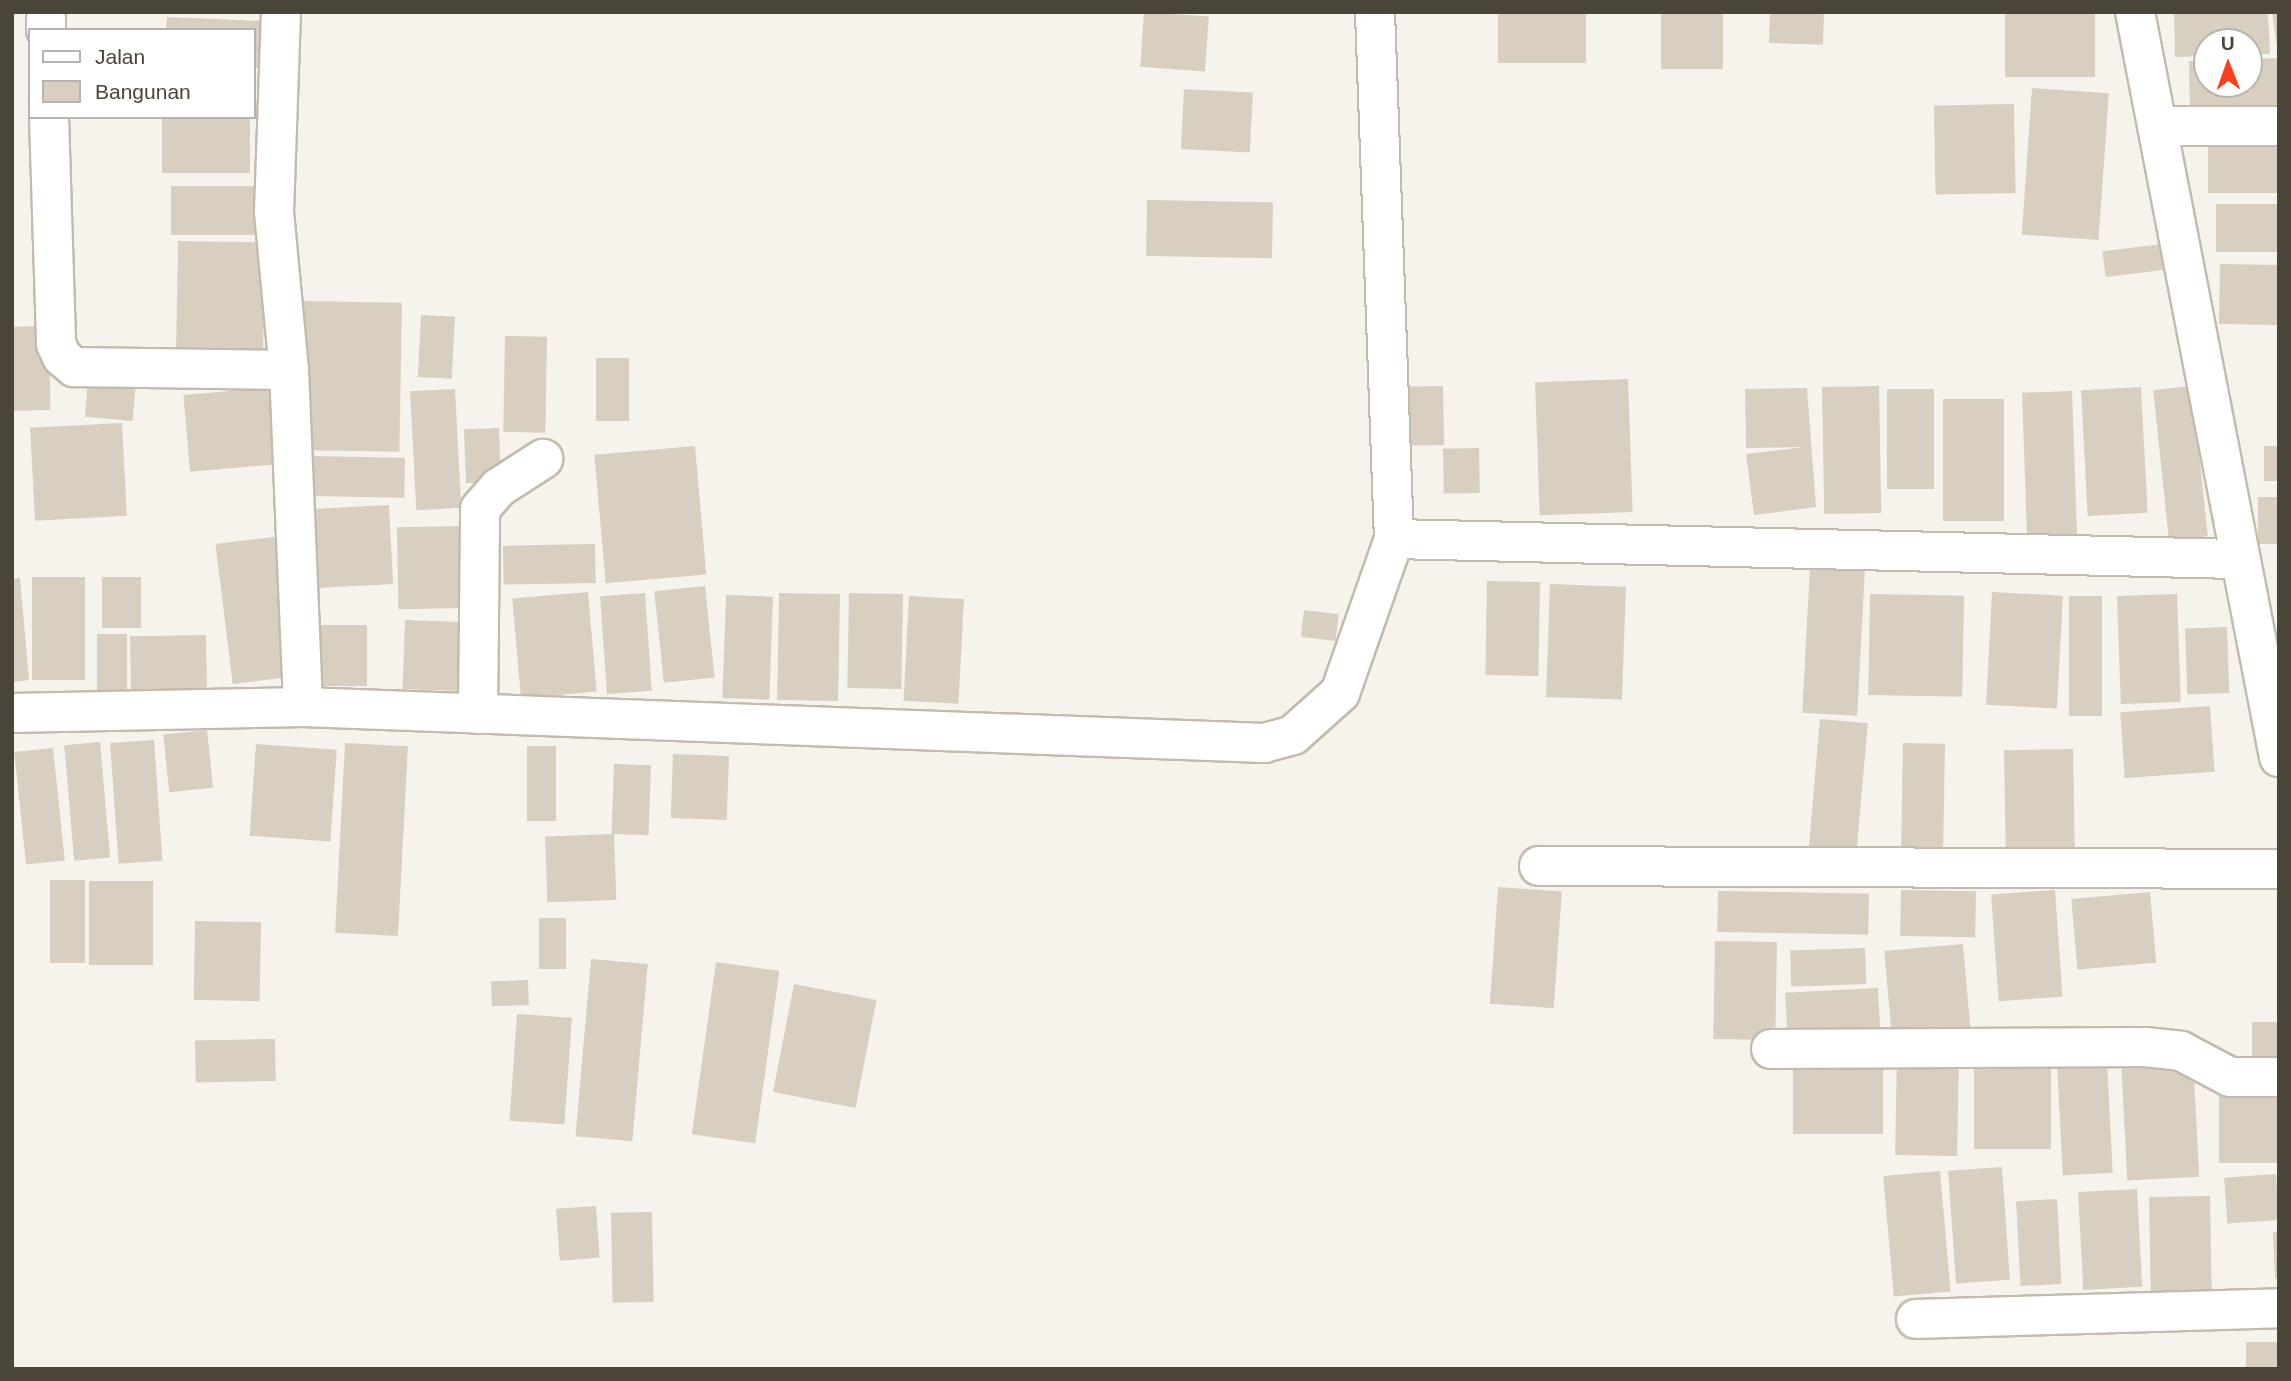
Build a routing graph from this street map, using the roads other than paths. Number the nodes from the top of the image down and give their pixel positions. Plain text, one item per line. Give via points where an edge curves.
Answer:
1 (281, 12) edge
2 (1375, 12) edge
3 (2135, 12) edge
4 (49, 119) edge
5 (2157, 126) junction
6 (2279, 126) edge
7 (289, 370) junction
8 (543, 459) dead end
9 (1394, 539) junction
10 (2239, 559) junction
11 (2264, 606) edge
12 (303, 707) junction
13 (12, 713) edge
14 (478, 714) junction
15 (2279, 757) edge
16 (1539, 866) dead end
17 (2279, 869) edge
18 (1771, 1049) dead end
19 (2279, 1077) edge
20 (2279, 1308) edge
21 (1916, 1319) dead end

1 - 7 street via 274,212
2 - 9 street
3 - 5 street
4 - 7 street via 56,344 62,357 74,367
5 - 6 street
5 - 10 street
7 - 12 street
8 - 14 street via 498,488 480,509
9 - 10 street
9 - 14 street via 1340,693 1293,735 1264,743
10 - 11 street
11 - 15 street
12 - 13 street
12 - 14 street
16 - 17 street
18 - 19 street via 2145,1047 2181,1051 2230,1077
20 - 21 street

